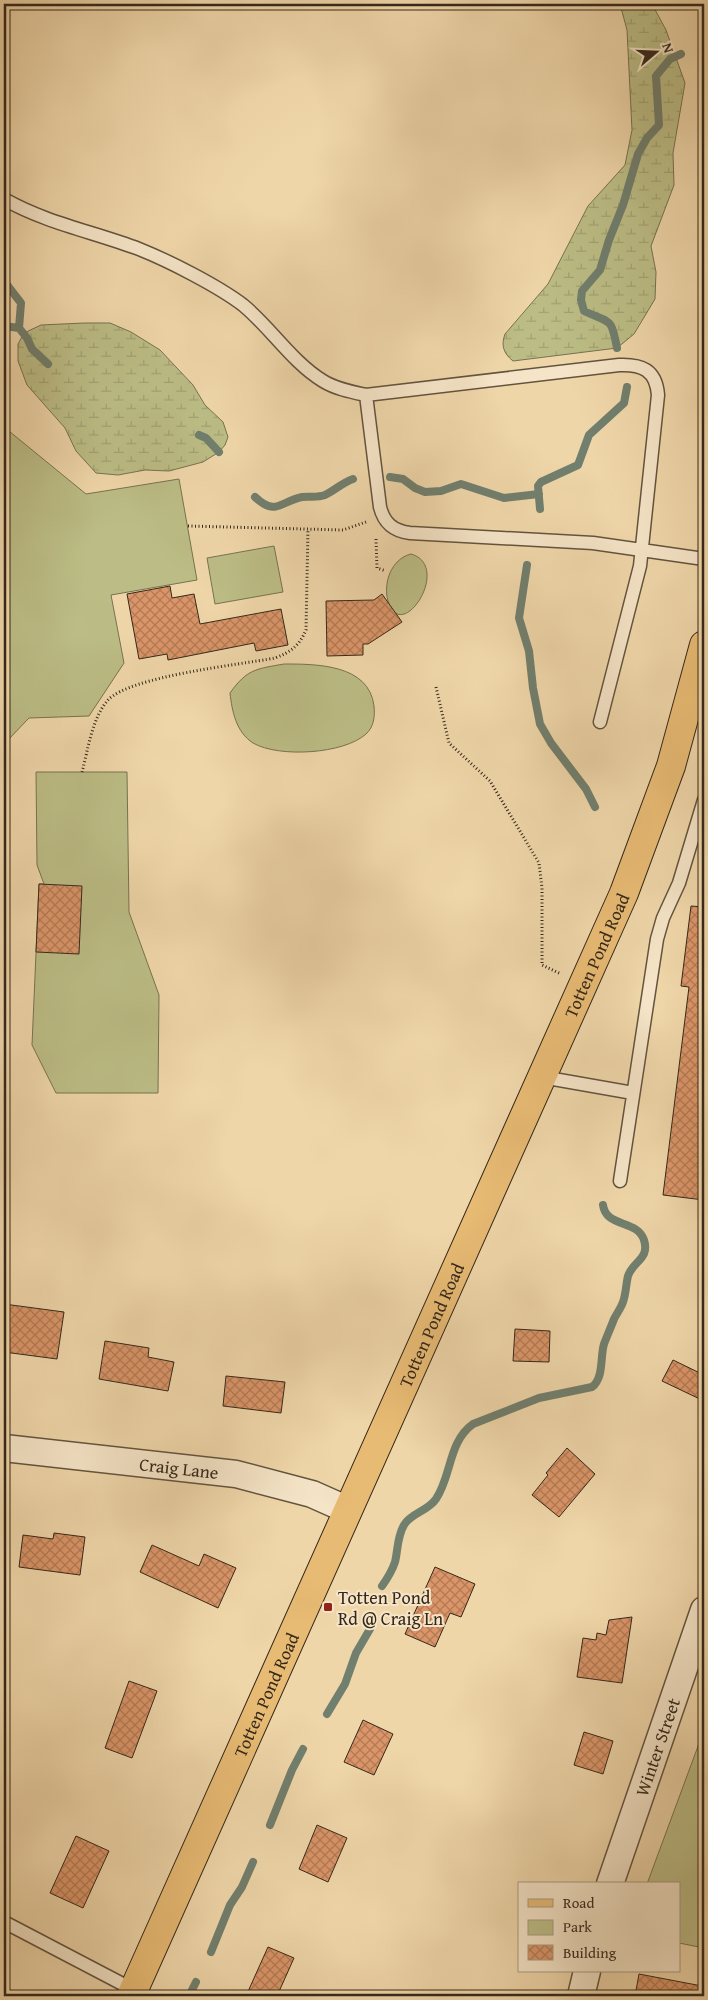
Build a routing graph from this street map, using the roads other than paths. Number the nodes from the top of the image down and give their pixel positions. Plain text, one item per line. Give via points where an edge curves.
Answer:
1 (4, 199) edge
2 (366, 396) junction
3 (643, 549) junction
4 (704, 559) edge
5 (704, 645) edge
6 (600, 722) dead end
7 (704, 800) edge
8 (542, 1077) junction
9 (633, 1093) junction
10 (620, 1181) dead end
11 (4, 1448) edge
12 (348, 1510) junction
13 (704, 1610) edge
14 (611, 1882) edge
15 (4, 1922) edge
16 (586, 1972) edge
17 (132, 1993) edge
18 (581, 1996) edge

1 - 2 lane via 23,210 81,232 139,249 190,273 243,305 322,381
2 - 3 lane via 380,507 385,521 396,530
2 - 3 lane via 618,365 645,368 656,382 658,403
3 - 4 lane
3 - 6 lane
5 - 8 main road, Totten Pond Road via 656,811 624,893
7 - 9 lane via 679,883 657,940
8 - 9 lane
8 - 12 main road, Totten Pond Road
9 - 10 lane
11 - 12 street, Craig Lane via 236,1474 312,1494
12 - 17 main road, Totten Pond Road
13 - 14 street, Winter Street
15 - 17 lane
16 - 18 street

